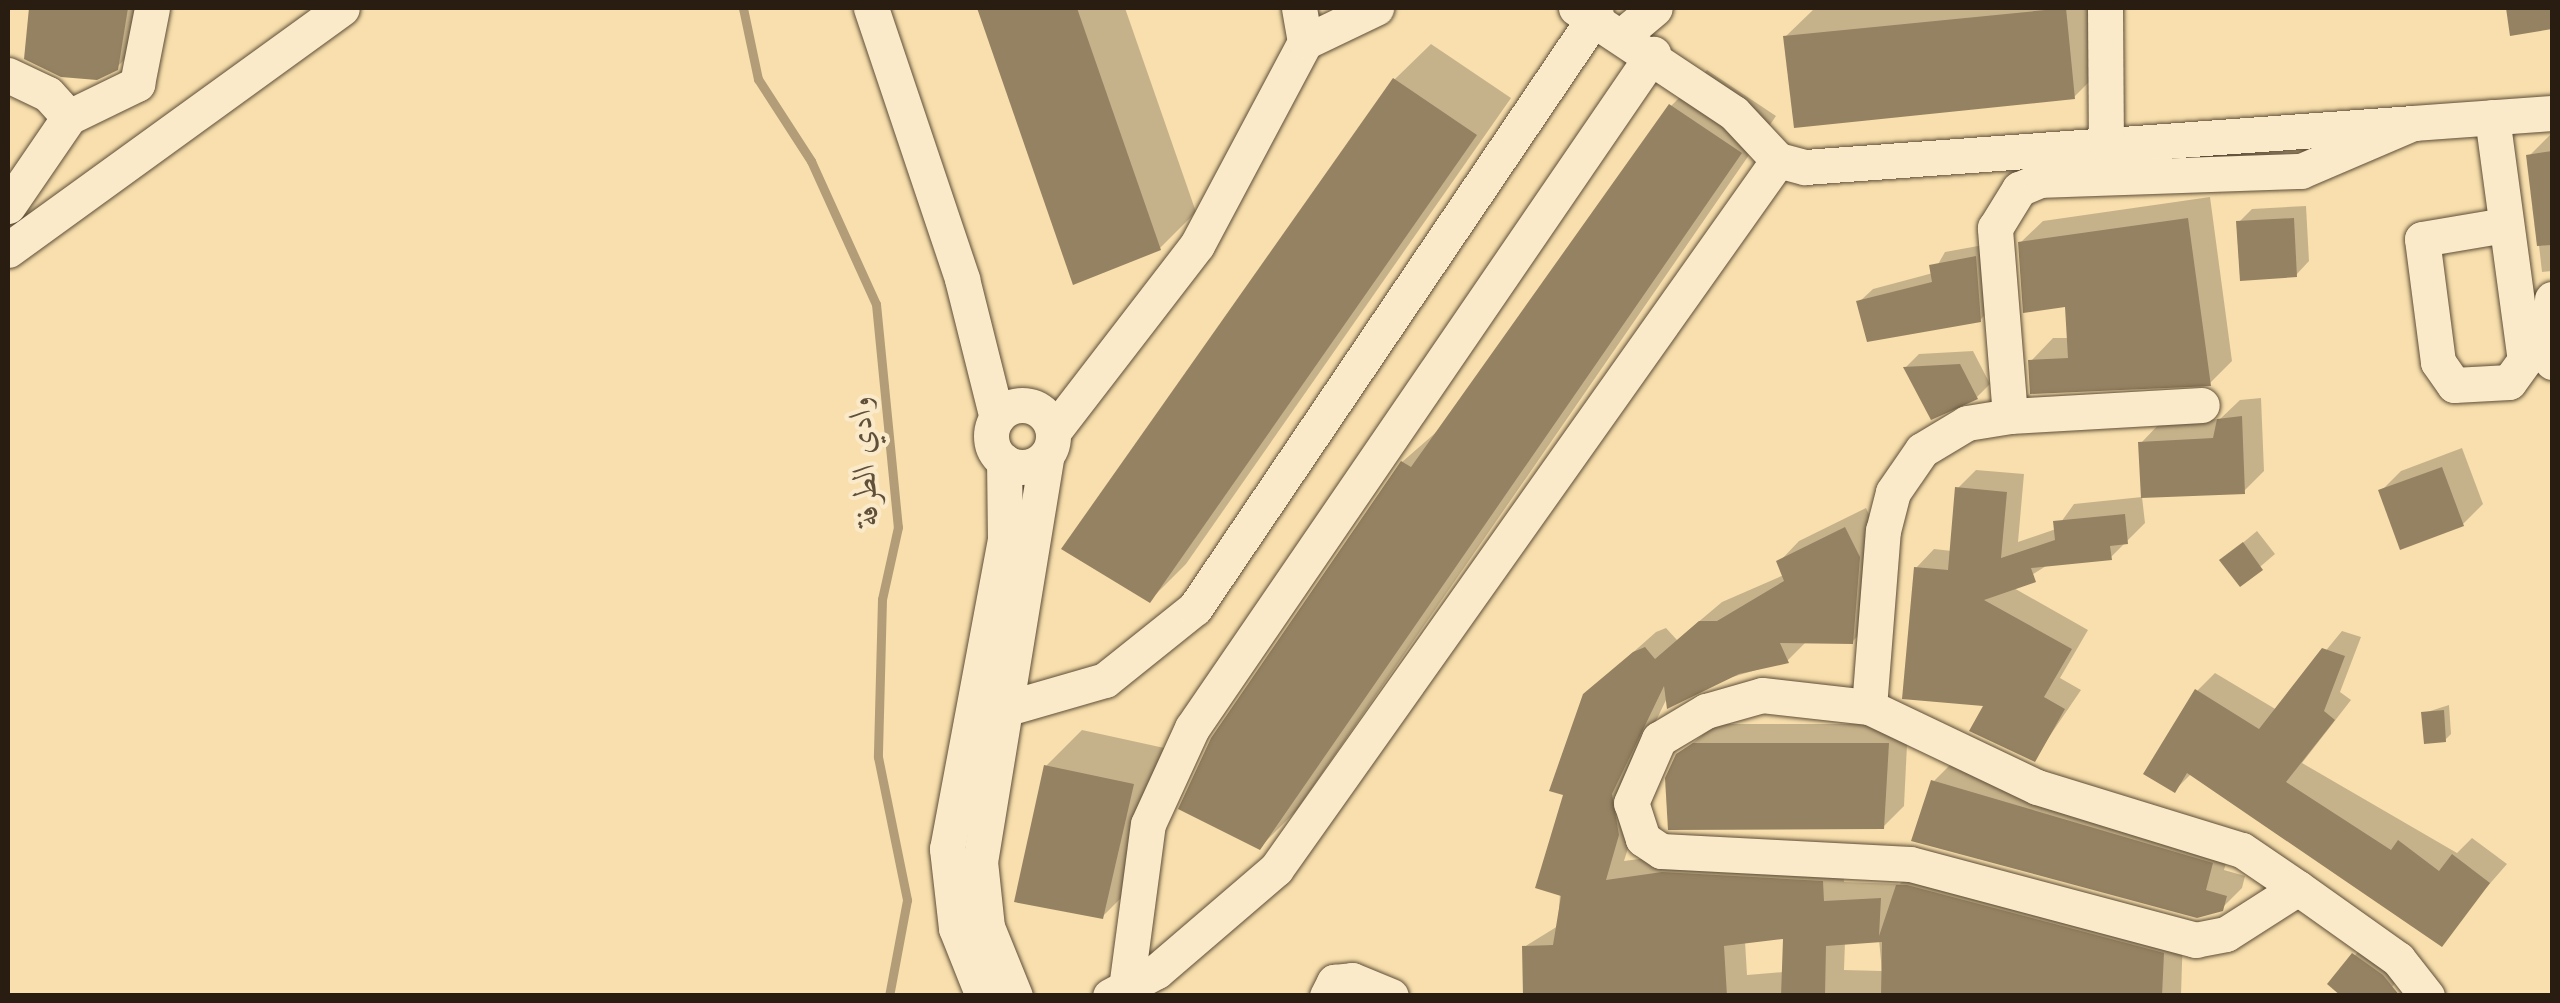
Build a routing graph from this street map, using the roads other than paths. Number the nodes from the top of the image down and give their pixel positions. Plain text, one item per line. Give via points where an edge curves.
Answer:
1 (152, 8) edge
2 (342, 8) edge
3 (871, 8) edge
4 (1299, 8) edge
5 (1376, 8) edge
6 (1654, 8) edge
7 (2106, 8) edge
8 (1612, 28) edge
9 (1305, 42) junction
10 (8, 75) edge
11 (2552, 113) edge
12 (70, 117) junction
13 (2492, 117) junction
14 (2413, 123) junction
15 (2106, 142) junction
16 (1778, 160) junction
17 (8, 206) edge
18 (2505, 226) junction
19 (8, 250) edge
20 (2552, 299) edge
21 (2552, 362) edge
22 (2202, 404) dead end
23 (2010, 416) junction
24 (998, 418) junction
25 (1050, 443) junction
26 (1004, 462) junction
27 (1870, 707) junction
28 (1008, 708) junction
29 (2298, 888) junction
30 (1118, 992) edge
31 (983, 996) edge
32 (1016, 996) edge
33 (1327, 996) edge
34 (1391, 996) edge
35 (2427, 996) edge

1 - 12 street via 137,84
2 - 19 street
3 - 24 street
4 - 9 street
5 - 9 street
6 - 8 street
7 - 15 street
8 - 16 street via 1734,113
8 - 28 street via 1196,608 1105,680
8 - 30 street via 1192,728 1148,824
9 - 25 street via 1197,244
10 - 12 street via 48,94
11 - 13 street
12 - 17 street
13 - 14 street
13 - 18 street
14 - 15 street
14 - 23 street via 2300,171 2040,180 2019,190 1995,228
15 - 16 street via 1805,166
16 - 30 street via 1276,869
18 - 18 street via 2522,374 2454,385 2438,362 2422,239
20 - 21 street
22 - 23 street
23 - 27 street via 1944,435 1892,492
24 - 25 street via 1030,406
24 - 26 street via 991,441
25 - 26 street via 1027,467
25 - 28 street
26 - 31 street via 1005,540 947,849 956,928
27 - 29 street via 2037,787 2225,842
27 - 29 street via 1762,695 1706,711 1659,739 1634,785 1634,822 1644,839 1679,855 1910,864 2196,940 2226,934
28 - 32 street via 980,884
29 - 35 street via 2398,959
33 - 34 street via 1334,982 1352,980

